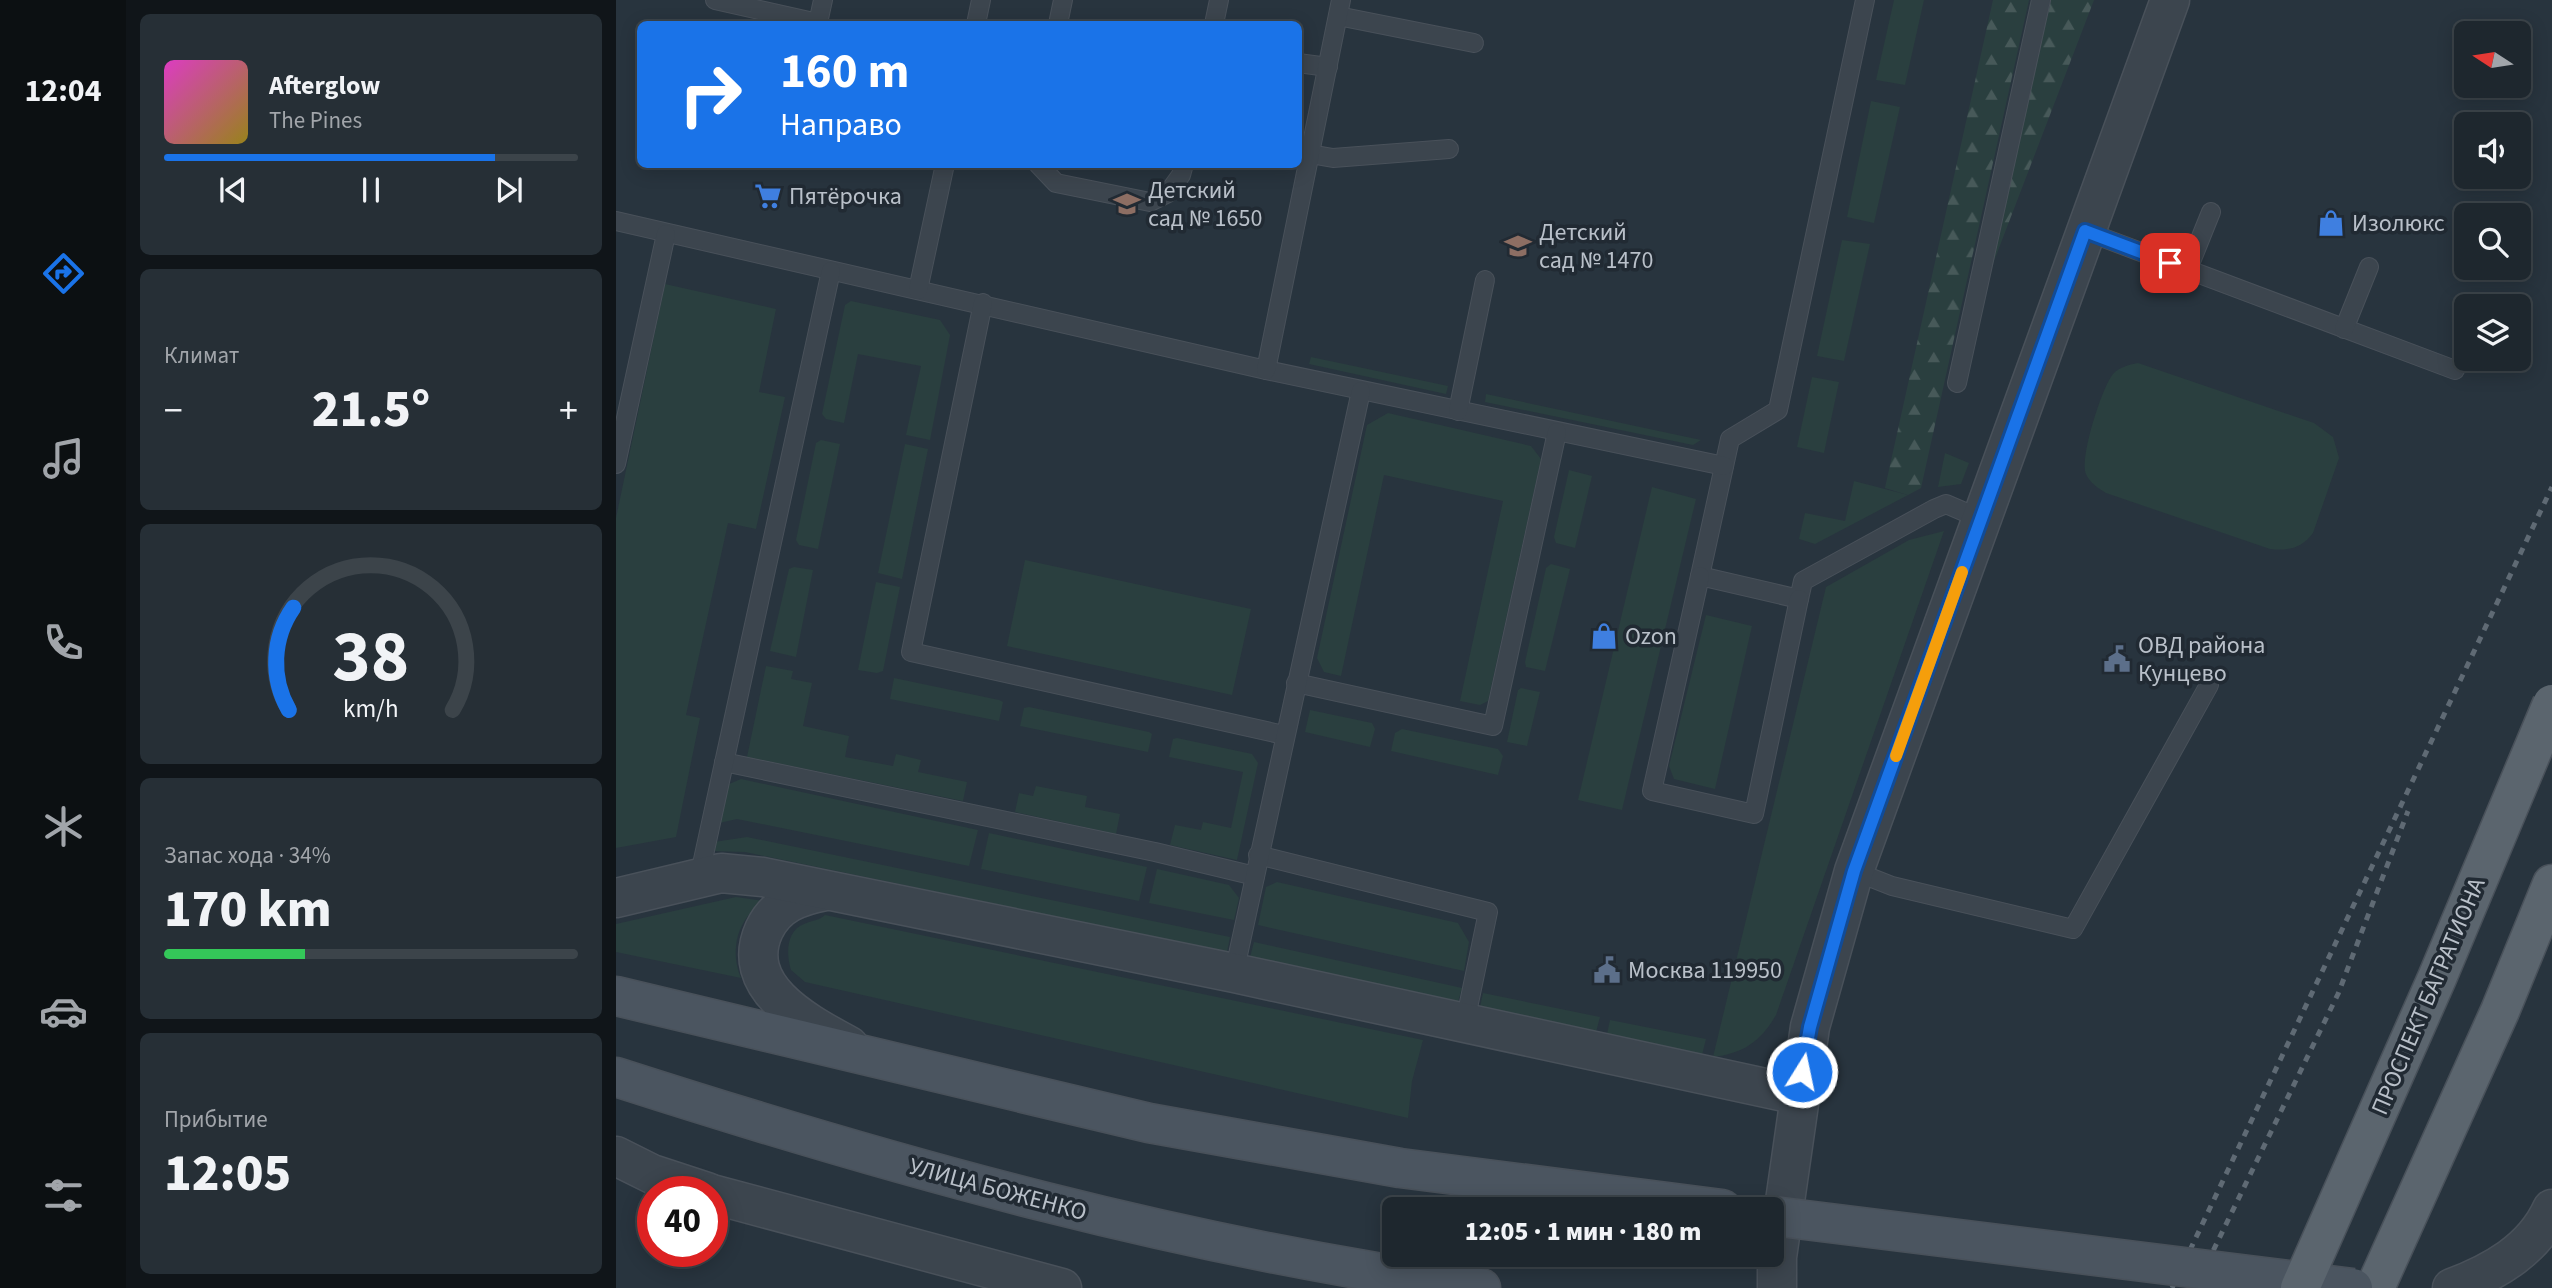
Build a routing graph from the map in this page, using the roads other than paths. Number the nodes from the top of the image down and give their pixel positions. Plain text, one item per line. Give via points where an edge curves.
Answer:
1 (715, 0) edge
2 (823, 0) edge
3 (981, 0) edge
4 (1063, 0) edge
5 (1219, 0) edge
6 (1865, 0) edge
7 (2041, 0) edge
8 (2170, 0) edge
9 (1339, 8) edge
10 (809, 21) edge
11 (818, 21) edge
12 (977, 21) edge
13 (1059, 21) edge
14 (1215, 21) edge
15 (1474, 43) dead end
16 (1302, 64) edge
17 (1328, 67) junction
18 (1449, 149) dead end
19 (1310, 154) junction
20 (944, 168) edge
21 (1042, 168) edge
22 (1183, 168) edge
23 (2211, 212) dead end
24 (616, 221) edge
25 (2085, 231) junction
26 (666, 234) junction
27 (2369, 267) dead end
28 (2188, 270) junction
29 (831, 271) junction
30 (1485, 280) dead end
31 (918, 290) junction
32 (983, 303) junction
33 (2344, 329) junction
34 (1266, 370) junction
35 (2454, 370) edge
36 (1957, 383) dead end
37 (1361, 391) junction
38 (1458, 411) junction
39 (1557, 432) junction
40 (616, 464) edge
41 (1724, 466) junction
42 (1981, 519) junction
43 (1700, 576) junction
44 (1800, 598) junction
45 (1296, 683) junction
46 (2209, 685) dead end
47 (2552, 704) edge
48 (1284, 735) junction
49 (724, 762) junction
50 (1258, 855) junction
51 (1854, 871) junction
52 (1255, 876) junction
53 (699, 878) junction
54 (2552, 884) edge
55 (825, 891) junction
56 (616, 898) edge
57 (1234, 973) junction
58 (616, 996) edge
59 (1465, 1022) junction
60 (866, 1056) junction
61 (616, 1077) edge
62 (1798, 1095) junction
63 (616, 1156) edge
64 (658, 1176) edge
65 (1626, 1197) edge
66 (728, 1198) edge
67 (2552, 1209) edge
68 (1784, 1217) edge
69 (1771, 1278) edge
70 (1062, 1288) edge
71 (1481, 1288) edge
72 (2300, 1288) edge
73 (2353, 1288) edge
74 (2375, 1288) edge
75 (2452, 1288) edge

1 - 10 lane
2 - 11 lane
3 - 12 lane
4 - 13 lane
5 - 14 lane
6 - 41 lane via 1778,410 1730,439
7 - 36 lane
8 - 25 street
9 - 15 lane
9 - 17 lane
16 - 17 lane
17 - 19 lane
18 - 19 lane via 1333,158
19 - 34 lane
20 - 31 lane
21 - 22 lane via 1056,183 1150,202 1168,193
23 - 28 lane
24 - 26 lane
25 - 28 lane
25 - 42 street
26 - 29 lane
26 - 40 lane
27 - 33 lane
28 - 33 lane
29 - 31 lane
29 - 49 lane
30 - 38 lane
31 - 32 lane
32 - 34 lane
32 - 48 lane via 911,652
33 - 35 lane
34 - 37 lane
37 - 38 lane
37 - 45 lane
38 - 39 lane
39 - 41 lane
39 - 45 lane via 1493,726
41 - 43 lane
42 - 44 lane via 1946,504 1934,509 1803,581
42 - 51 street
43 - 44 lane
43 - 44 lane via 1652,791 1754,814
45 - 48 lane
46 - 51 lane via 2073,929 1892,886
47 - 72 main road, ПРОСПЕКТ БАГРАТИОНА, bridge
48 - 50 lane
49 - 52 lane
49 - 53 lane
50 - 52 lane
50 - 59 lane via 1488,912
51 - 62 street via 1810,1027
52 - 57 lane
53 - 55 street via 738,874
53 - 56 street
54 - 74 main road
55 - 57 street
55 - 60 street via 789,902 768,922 759,947 761,972 776,997 801,1020
57 - 59 street
58 - 60 main road
59 - 62 street
60 - 65 main road via 1149,1123 1442,1174
61 - 71 main road, УЛИЦА БОЖЕНКО via 1028,1200 1232,1246
62 - 69 street
63 - 64 street
66 - 70 street
67 - 75 street via 2520,1252 2486,1275
68 - 73 main road, bridge

